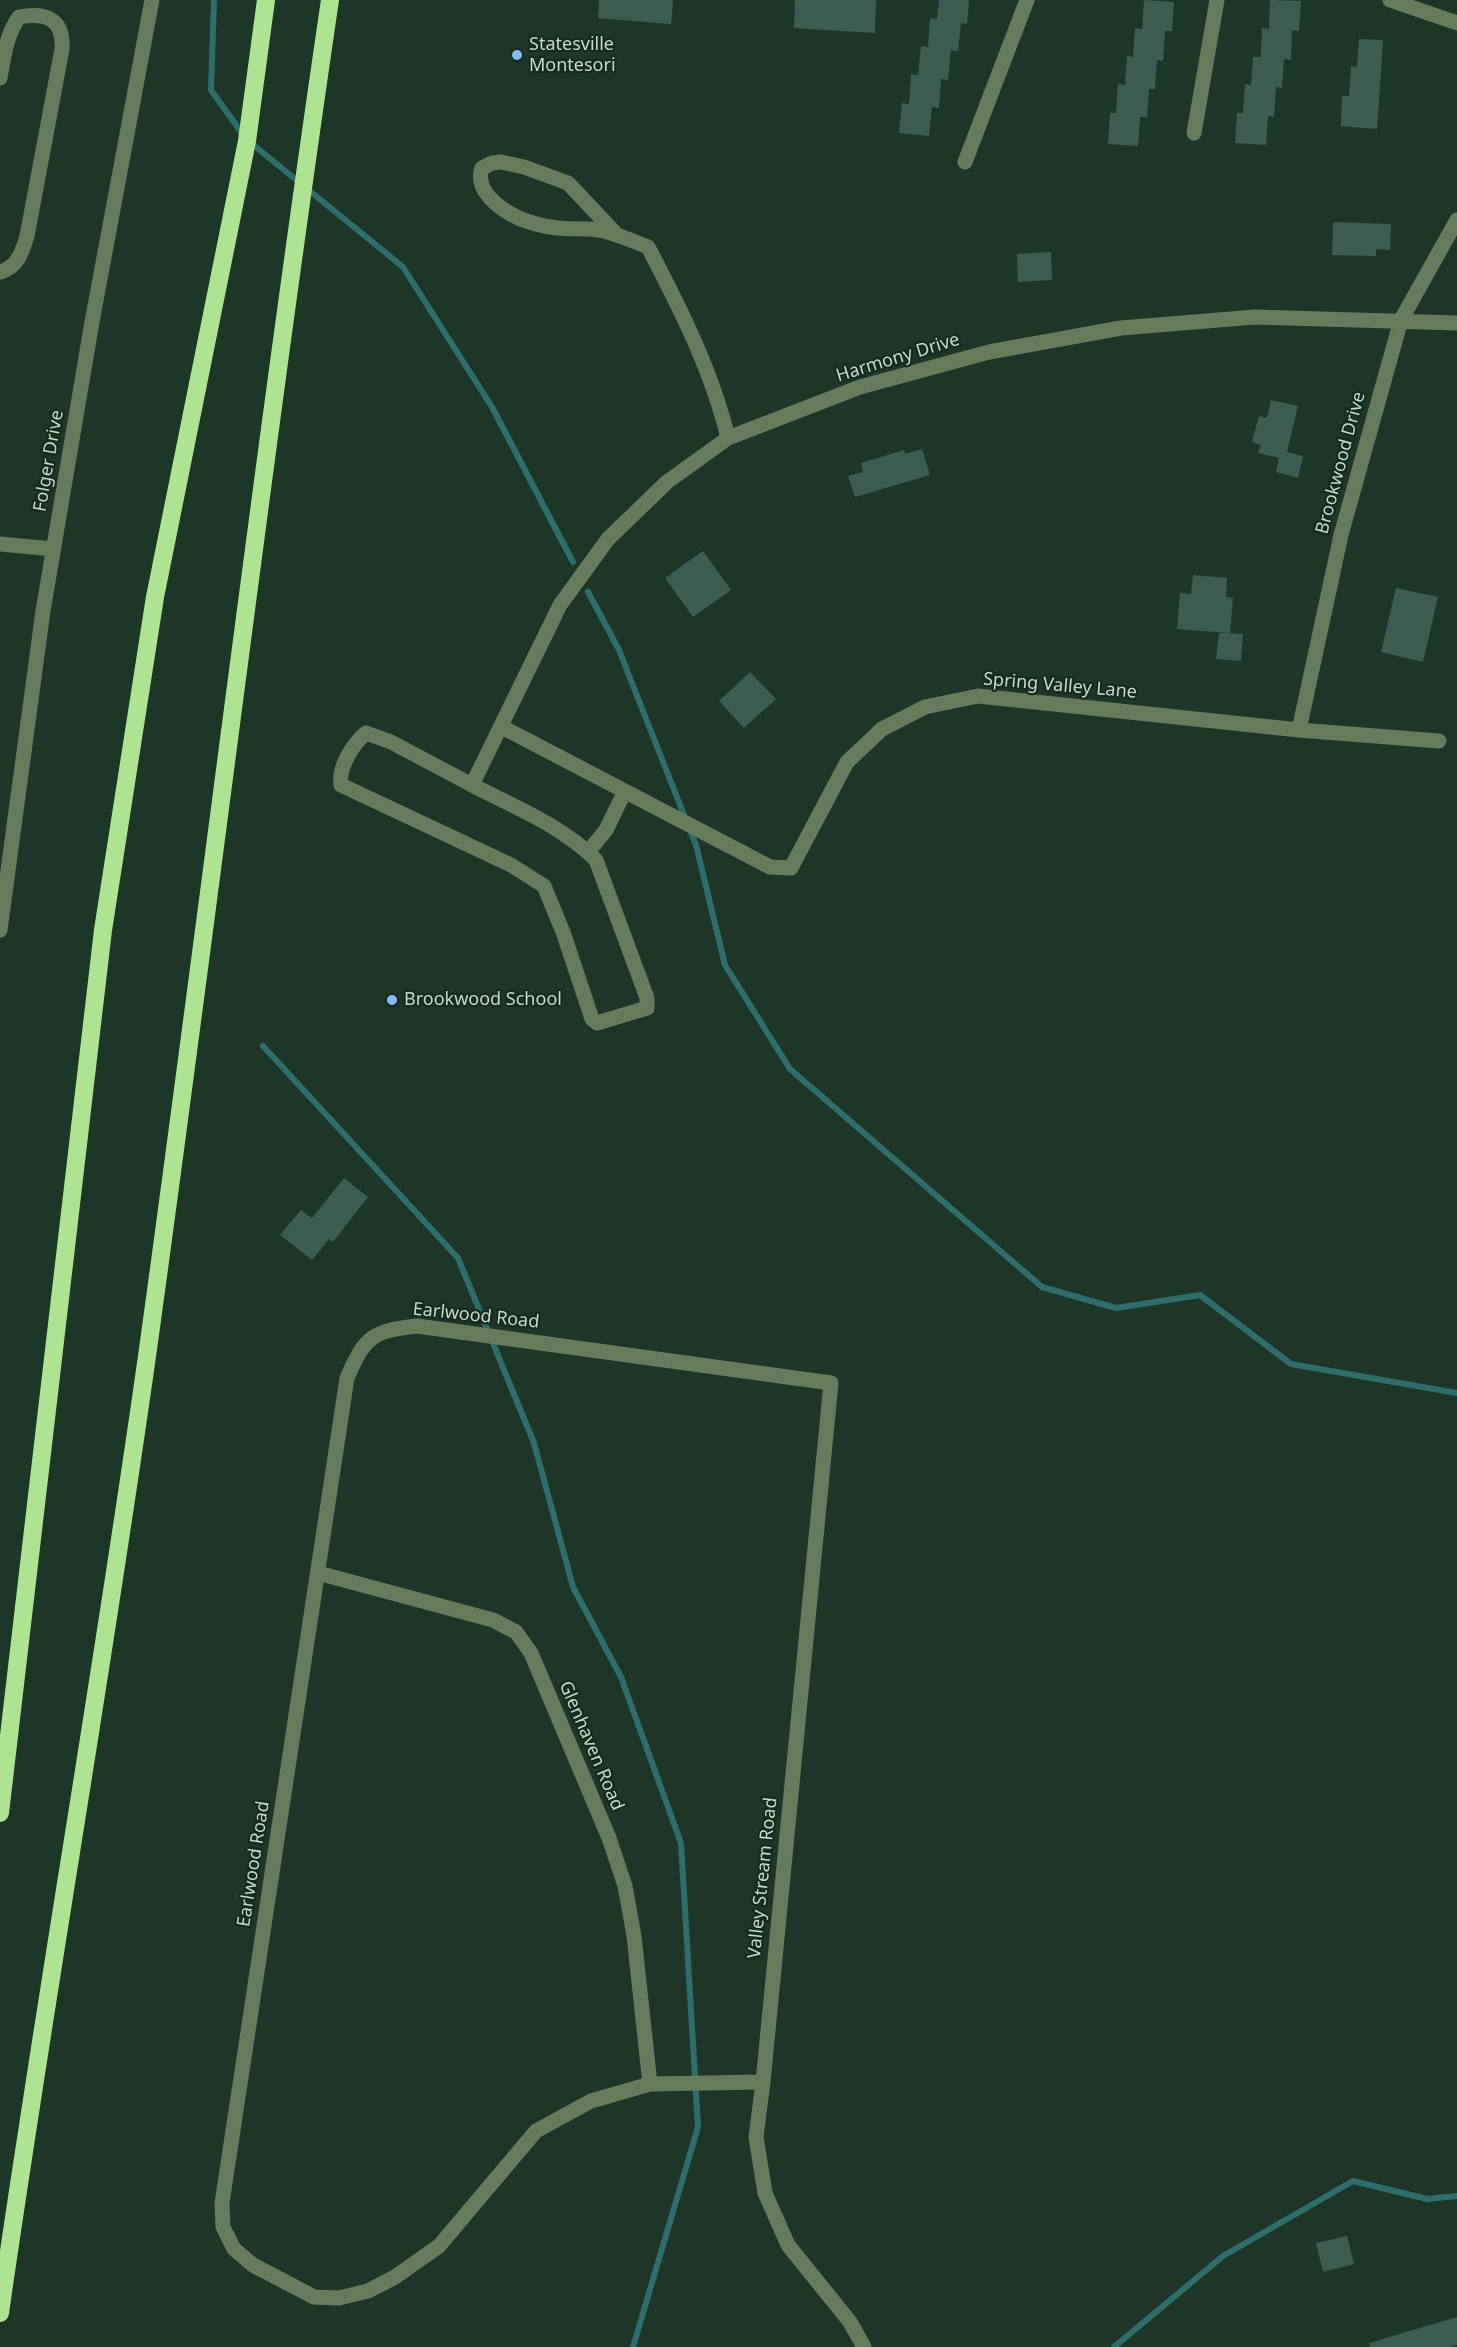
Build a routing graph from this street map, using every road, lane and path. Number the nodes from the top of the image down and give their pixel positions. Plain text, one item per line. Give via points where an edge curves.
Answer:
1 (152, 0) edge
2 (266, 0) edge
3 (330, 0) edge
4 (1027, 0) edge
5 (1217, 0) edge
6 (1390, 0) edge
7 (1411, 4) edge
8 (1457, 23) edge
9 (0, 78) edge
10 (1194, 133) dead end
11 (965, 162) dead end
12 (1457, 220) edge
13 (617, 235) junction
14 (0, 272) edge
15 (1401, 320) junction
16 (1457, 323) edge
17 (728, 438) junction
18 (0, 544) edge
19 (53, 549) junction
20 (502, 727) junction
21 (1299, 730) junction
22 (1439, 741) dead end
23 (472, 785) junction
24 (624, 791) junction
25 (588, 852) junction
26 (0, 930) edge
27 (831, 1383) joint
28 (318, 1574) junction
29 (0, 1813) edge
30 (763, 2082) junction
31 (650, 2084) junction
32 (0, 2313) edge
33 (864, 2347) edge

1 - 19 street, Folger Drive
2 - 29 highway via 247,141 155,597 103,930
3 - 32 highway via 297,221 146,1364
4 - 11 street
5 - 10 street
6 - 7 street
7 - 8 street
9 - 14 street via 7,41 19,17 32,15 59,24 62,49 27,236 14,266
12 - 15 street, Brookwood Drive
13 - 13 street via 568,183 501,162 482,168 481,184 486,194 508,213 540,225 587,228
13 - 17 street via 648,246 715,390
15 - 16 street, Harmony Drive
15 - 17 street, Harmony Drive via 1255,317 1110,330 989,352 860,387
15 - 21 street, Brookwood Drive via 1341,535
17 - 20 street, Harmony Drive via 667,482 608,539 560,605
18 - 19 street
19 - 26 street, Folger Drive
20 - 23 street, Harmony Drive
20 - 24 street, Spring Valley Lane
21 - 22 street
21 - 24 street, Spring Valley Lane via 978,696 925,707 882,729 847,762 790,868 770,867
23 - 25 street via 580,843
23 - 25 street via 366,733 357,740 339,775 341,785 511,865 544,886 597,1023 647,1008 647,998 596,860
24 - 25 street via 606,830
27 - 28 street, Earlwood Road via 417,1326 386,1329 360,1348 347,1378
27 - 30 street, Valley Stream Road
28 - 31 street, Glenhaven Road via 493,1620 516,1632 531,1653 609,1838 625,1886
28 - 31 street, Earlwood Road via 222,2203 223,2228 234,2249 253,2265 314,2296 339,2298 368,2291 440,2246 536,2131 591,2101
30 - 31 street, Earlwood Road
30 - 33 street, Valley Stream Road via 756,2138 765,2193 788,2245 850,2322

